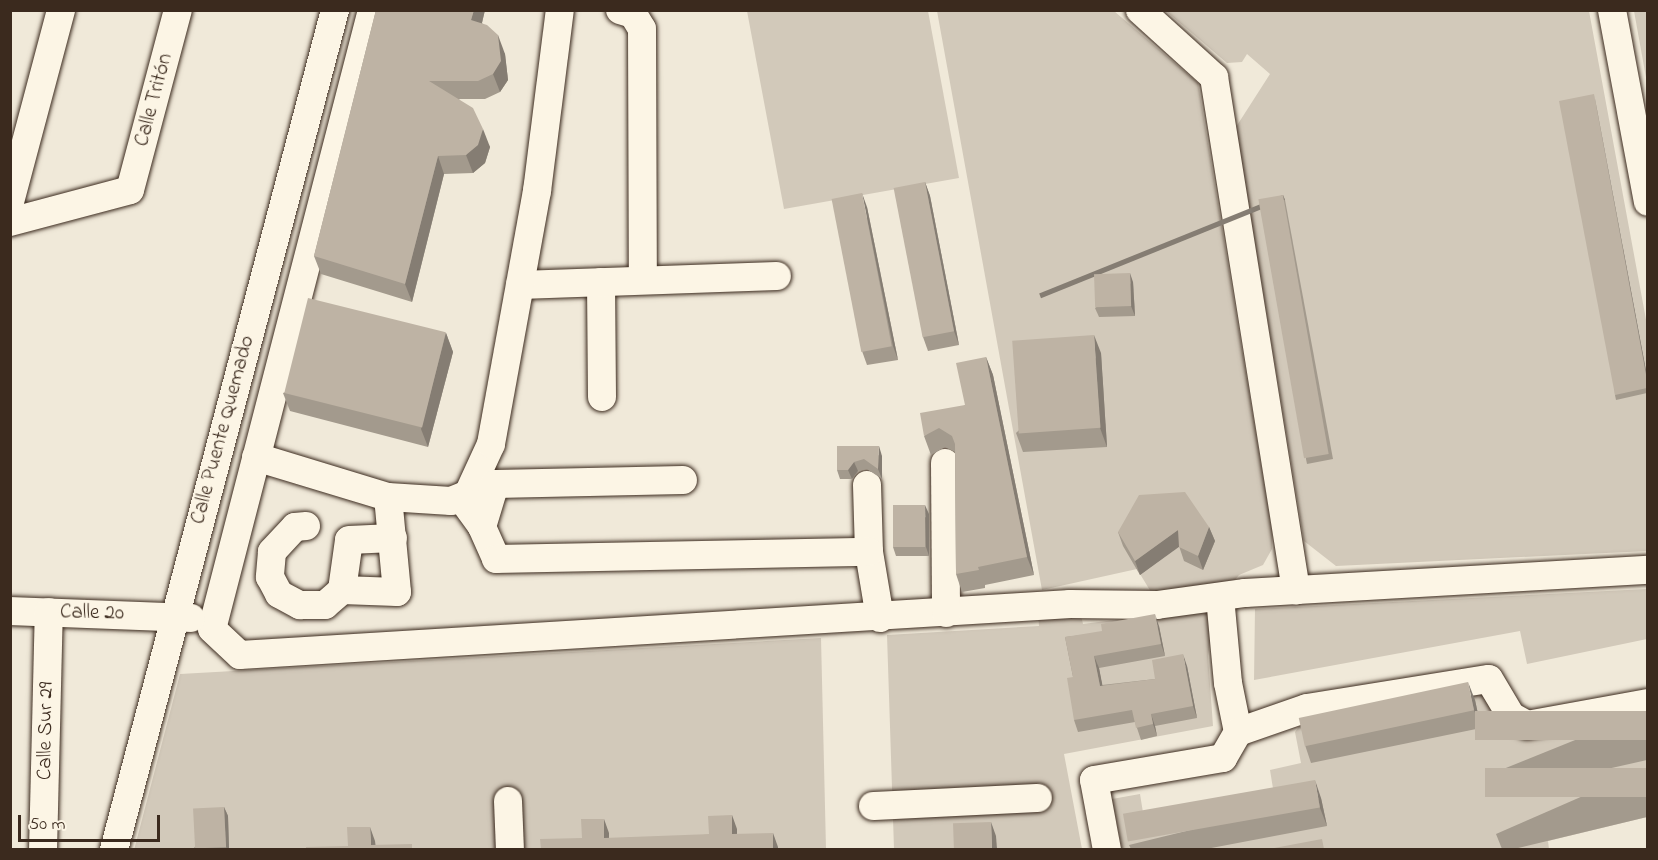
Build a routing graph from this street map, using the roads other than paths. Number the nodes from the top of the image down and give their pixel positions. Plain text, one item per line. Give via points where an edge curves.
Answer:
1 (61, 10) edge
2 (178, 10) edge
3 (335, 10) edge
4 (372, 10) edge
5 (560, 10) edge
6 (620, 10) edge
7 (1140, 10) edge
8 (1612, 10) edge
9 (10, 202) edge
10 (1647, 202) edge
11 (10, 222) edge
12 (777, 276) dead end
13 (643, 280) junction
14 (601, 282) junction
15 (520, 285) junction
16 (603, 397) dead end
17 (256, 457) junction
18 (945, 463) dead end
19 (683, 480) dead end
20 (867, 485) dead end
21 (388, 497) junction
22 (462, 499) junction
23 (306, 526) dead end
24 (482, 527) junction
25 (393, 538) junction
26 (869, 552) junction
27 (1647, 570) edge
28 (342, 590) junction
29 (1296, 590) junction
30 (1220, 597) junction
31 (10, 611) edge
32 (49, 612) junction
33 (946, 613) junction
34 (174, 615) junction
35 (880, 618) junction
36 (212, 629) junction
37 (1647, 703) edge
38 (1238, 732) junction
39 (1038, 798) dead end
40 (508, 801) dead end
41 (873, 806) dead end
42 (43, 849) edge
43 (114, 849) edge
44 (510, 849) edge
45 (1107, 849) edge

1 - 9 street
2 - 11 street, Calle Tritón via 130,190
3 - 34 street, Calle Puente Quemado
4 - 17 street
5 - 15 street via 537,191
6 - 13 street via 633,14 642,29
7 - 29 street via 1214,77
8 - 10 street
12 - 13 street
13 - 14 street
14 - 15 street
14 - 16 street
15 - 22 street via 491,444
17 - 21 street
17 - 36 street
18 - 33 street
19 - 24 street via 495,484
20 - 26 street
21 - 22 street
21 - 25 street
22 - 24 street
23 - 28 street via 295,527 272,552 270,577 279,594 300,606 325,605
24 - 26 street via 496,559
25 - 28 street via 349,540
25 - 28 street via 398,592
26 - 35 street
27 - 29 street, Calle 20
29 - 30 street, Calle 20
30 - 33 street, Calle 20 via 1157,605 1070,604
30 - 38 street via 1228,682
31 - 32 street, Calle 20
32 - 34 street, Calle 20
32 - 42 street, Calle Sur 29
33 - 35 street, Calle 20
34 - 36 street, Calle 20 via 199,619
34 - 43 street, Calle Puente Quemado
35 - 36 street, Calle 20 via 240,655
37 - 38 street via 1527,725 1511,716 1489,679 1307,708
38 - 45 street via 1223,758 1094,780
39 - 41 street
40 - 44 street

